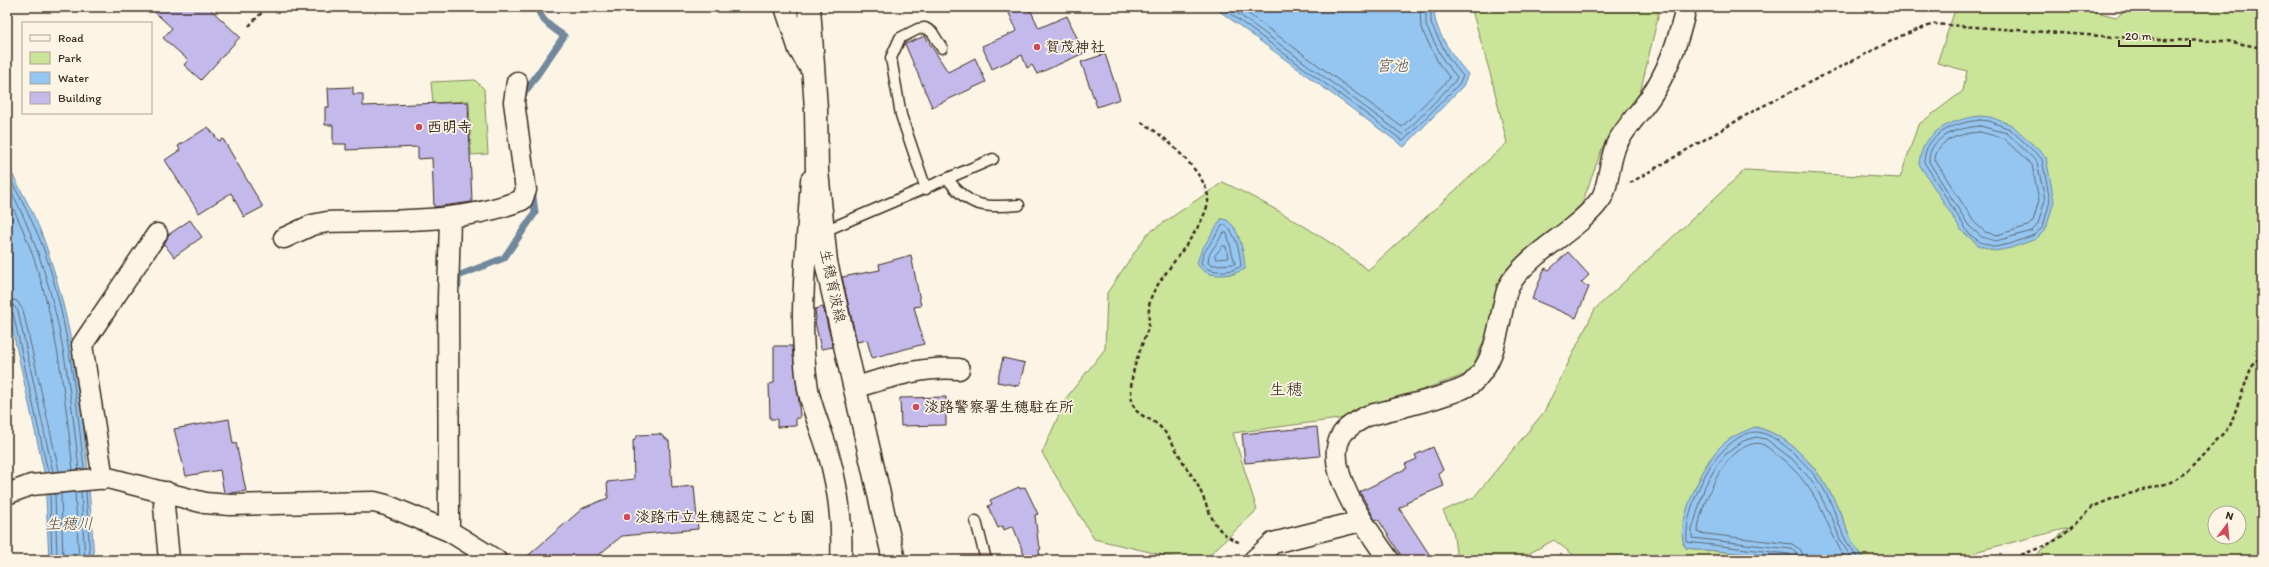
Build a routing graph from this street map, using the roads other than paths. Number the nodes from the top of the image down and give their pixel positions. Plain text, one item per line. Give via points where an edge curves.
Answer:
1 (785, 7) edge
2 (809, 7) edge
3 (1686, 7) edge
4 (942, 48) dead end
5 (814, 74) junction
6 (517, 82) dead end
7 (817, 144) junction
8 (993, 159) dead end
9 (948, 179) junction
10 (926, 189) junction
11 (1019, 205) dead end
12 (450, 218) junction
13 (822, 232) junction
14 (157, 234) dead end
15 (284, 238) dead end
16 (959, 369) dead end
17 (856, 387) junction
18 (96, 480) junction
19 (166, 492) junction
20 (7, 494) edge
21 (976, 521) dead end
22 (1361, 521) junction
23 (449, 531) junction
24 (1259, 555) edge
25 (169, 560) edge
26 (496, 560) edge
27 (841, 560) edge
28 (894, 560) edge
29 (986, 560) edge
30 (1389, 560) edge

1 - 5 street via 799,50
2 - 5 main road, 生穂育波線
3 - 22 street via 1675,50 1665,72 1614,149 1601,199 1510,283 1495,347 1488,362 1470,384 1456,391 1367,416 1354,423 1341,436 1336,451 1336,463
4 - 10 lane via 932,32 925,28 918,29 900,38 891,58 900,115
5 - 7 main road, 生穂育波線
6 - 12 street via 514,102 526,190 524,196 522,200 497,210
7 - 13 main road, 生穂育波線
7 - 27 street via 812,166 803,290 807,375 810,400 833,471 840,513
8 - 9 lane
9 - 10 lane
9 - 11 lane via 958,194 975,203 988,206
10 - 13 lane
12 - 15 street via 327,222 312,225
12 - 23 street
13 - 17 main road, 生穂育波線 via 826,262
14 - 18 street via 82,345
16 - 17 street via 919,369
17 - 28 main road, 生穂育波線
18 - 19 street via 108,478
18 - 20 street via 44,483 19,488
19 - 23 street via 205,503 230,505 374,502
19 - 25 street via 164,506
21 - 29 lane
22 - 24 street via 1273,543
22 - 30 street
23 - 26 street

